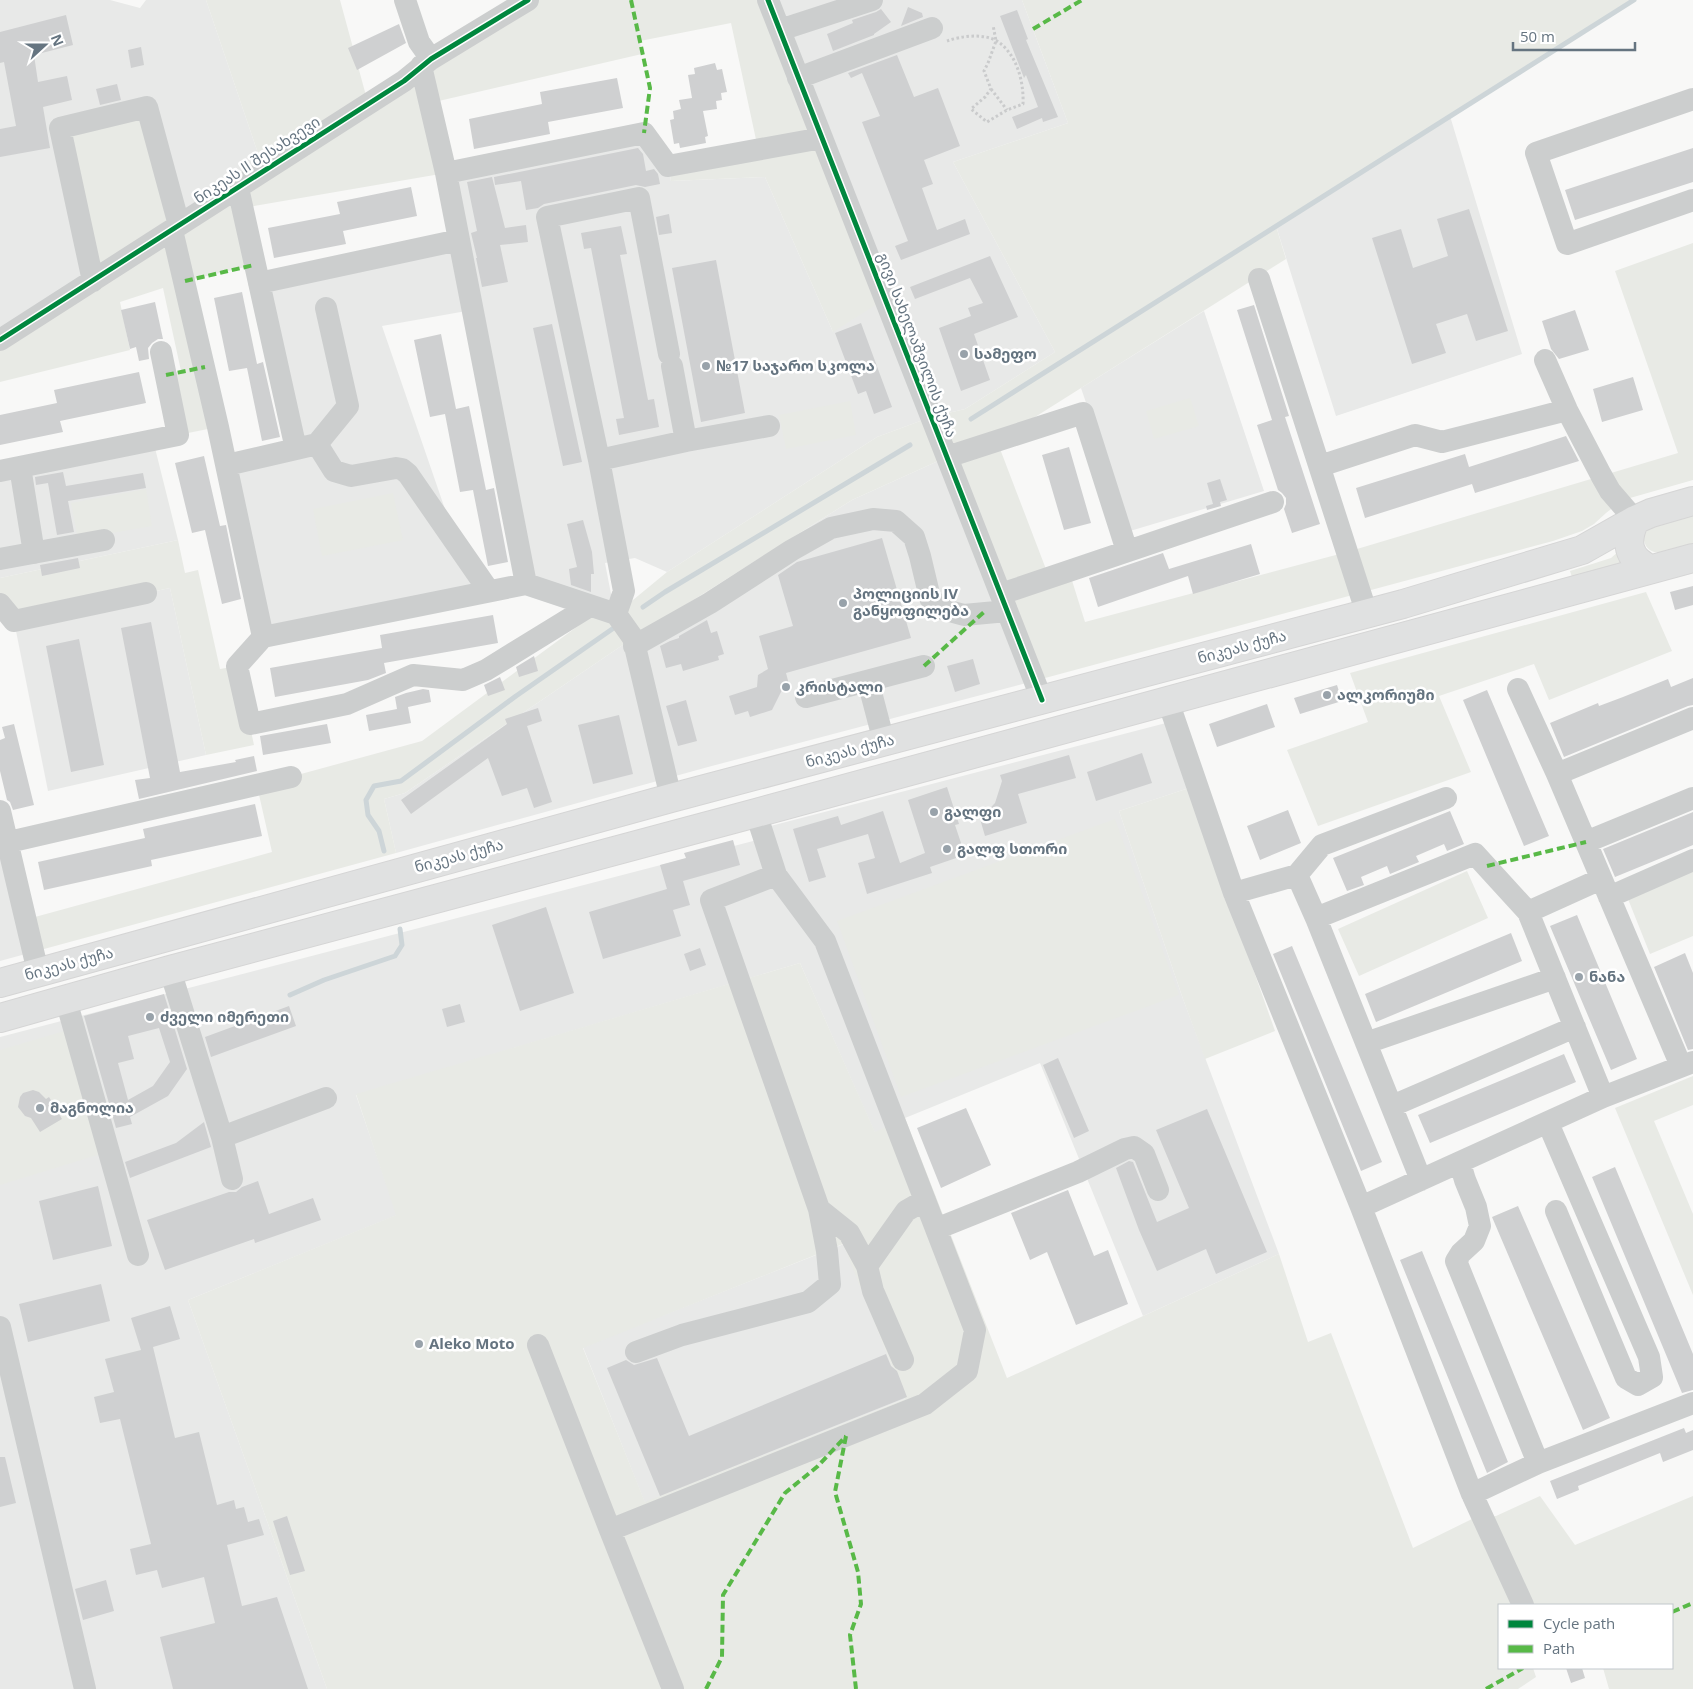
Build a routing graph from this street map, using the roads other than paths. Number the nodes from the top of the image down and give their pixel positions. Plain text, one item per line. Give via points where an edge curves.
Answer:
1 (405, 0) edge
2 (528, 0) edge
3 (768, 0) edge
4 (872, 0) edge
5 (932, 28) road end
6 (780, 30) junction
7 (426, 62) junction
8 (798, 78) junction
9 (1693, 99) edge
10 (822, 138) junction
11 (446, 173) junction
12 (238, 188) junction
13 (1693, 200) edge
14 (176, 227) junction
15 (459, 240) junction
16 (1259, 279) dead end
17 (93, 281) junction
18 (259, 283) junction
19 (326, 308) dead end
20 (0, 340) edge
21 (161, 352) dead end
22 (1545, 360) dead end
23 (1567, 410) junction
24 (769, 426) dead end
25 (686, 441) junction
26 (307, 447) junction
27 (947, 457) junction
28 (599, 460) junction
29 (226, 464) junction
30 (1320, 466) junction
31 (10, 469) edge
32 (1693, 501) edge
33 (1272, 502) dead end
34 (1635, 520) junction
35 (104, 540) dead end
36 (1127, 552) junction
37 (34, 553) junction
38 (1693, 558) edge
39 (0, 559) edge
40 (1650, 569) junction
41 (526, 584) junction
42 (489, 591) junction
43 (146, 593) dead end
44 (1004, 602) junction
45 (0, 604) edge
46 (590, 606) junction
47 (616, 614) junction
48 (1367, 614) junction
49 (264, 637) junction
50 (634, 646) junction
51 (924, 666) dead end
52 (868, 681) junction
53 (1518, 689) dead end
54 (806, 697) dead end
55 (1042, 700) junction
56 (1168, 701) junction
57 (1693, 718) edge
58 (884, 742) junction
59 (793, 766) junction
60 (1557, 774) junction
61 (291, 777) dead end
62 (671, 798) junction
63 (1446, 798) dead end
64 (1693, 798) edge
65 (801, 801) junction
66 (0, 811) edge
67 (756, 813) junction
68 (1586, 842) junction
69 (4, 843) edge
70 (1693, 860) edge
71 (776, 875) junction
72 (1297, 876) junction
73 (1605, 888) junction
74 (1234, 893) junction
75 (1528, 912) junction
76 (1316, 918) junction
77 (170, 970) junction
78 (38, 972) junction
79 (1555, 978) junction
80 (0, 983) edge
81 (66, 1000) junction
82 (0, 1018) edge
83 (1575, 1027) junction
84 (1366, 1043) junction
85 (1687, 1064) edge
86 (1603, 1097) junction
87 (326, 1098) dead end
88 (1392, 1106) junction
89 (1548, 1123) junction
90 (222, 1137) junction
91 (1460, 1163) junction
92 (232, 1179) dead end
93 (1421, 1180) junction
94 (1158, 1190) dead end
95 (925, 1200) junction
96 (1361, 1207) junction
97 (819, 1209) junction
98 (1556, 1211) dead end
99 (936, 1229) junction
100 (138, 1255) dead end
101 (867, 1266) junction
102 (0, 1327) edge
103 (538, 1345) dead end
104 (636, 1352) dead end
105 (903, 1360) dead end
106 (1693, 1403) edge
107 (1538, 1463) junction
108 (1472, 1494) junction
109 (610, 1530) junction
110 (1523, 1604) edge
111 (85, 1689) edge
112 (673, 1689) edge

1 - 7 street
2 - 7 street, ნიკეას II შესახვევი
3 - 6 street, გივი სახელაშვილის ქუჩა
4 - 6 street
5 - 8 street
6 - 8 street, გივი სახელაშვილის ქუჩა
7 - 11 street
7 - 12 street, ნიკეას II შესახვევი via 404,81
8 - 10 street, გივი სახელაშვილის ქუჩა
9 - 13 street via 1536,153 1567,244
10 - 11 street via 668,166 644,133
10 - 27 street, გივი სახელაშვილის ქუჩა
11 - 15 street
12 - 14 street, ნიკეას II შესახვევი
12 - 18 street
14 - 17 street, ნიკეას II შესახვევი
14 - 17 street via 146,107 60,128
14 - 29 street
15 - 18 street
15 - 41 street
16 - 30 street
17 - 20 street, ნიკეას II შესახვევი
18 - 26 street
19 - 26 street via 348,406
21 - 31 street via 178,435
22 - 23 street
23 - 30 street via 1442,442 1415,435
23 - 34 street via 1610,491
24 - 25 street
25 - 28 street
25 - 28 street via 639,198 547,217
26 - 29 street
26 - 42 street via 334,471 351,476 402,469
27 - 36 street via 1083,413
27 - 44 street, გივი სახელაშვილის ქუჩა
28 - 47 street via 624,591
29 - 49 street
30 - 48 street
31 - 37 street
32 - 34 main road, ნიკეას ქუჩა
33 - 36 street
34 - 40 main road via 1630,530 1630,547 1639,564
34 - 48 main road, ნიკეას ქუჩა via 1582,550
35 - 37 street
36 - 44 street
37 - 39 street
38 - 40 main road
40 - 56 main road
41 - 42 street
41 - 46 street
42 - 49 street
43 - 45 street via 14,621
44 - 50 street via 964,615 942,609 930,598 914,537 896,521 873,518 831,528
44 - 55 street, გივი სახელაშვილის ქუჩა
46 - 47 street
46 - 49 street via 486,670 463,680 413,675 347,704 250,724 237,666
47 - 50 street via 633,638
48 - 55 main road, ნიკეას ქუჩა
50 - 62 street
51 - 52 street
52 - 54 street
52 - 58 street
53 - 60 street
55 - 58 main road, ნიკეას ქუჩა
56 - 65 main road
56 - 74 street
57 - 60 street
58 - 59 main road, ნიკეას ქუჩა
59 - 62 main road, ნიკეას ქუჩა
59 - 65 main road
60 - 68 street
61 - 69 street
62 - 78 main road, ნიკეას ქუჩა
63 - 72 street via 1322,845
64 - 68 street
65 - 67 main road
66 - 69 street
67 - 71 street
67 - 77 main road
68 - 73 street
69 - 78 street
70 - 73 street
71 - 95 street via 825,941
71 - 97 street via 710,900
72 - 74 street
72 - 76 street
73 - 75 street
73 - 85 street
74 - 96 street
75 - 76 street via 1475,854
75 - 79 street
76 - 84 street
77 - 81 main road
77 - 90 street
78 - 80 main road, ნიკეას ქუჩა
79 - 83 street
79 - 84 street
81 - 82 main road
81 - 100 street
83 - 86 street
83 - 88 street
84 - 88 street
85 - 86 street
86 - 89 street
87 - 90 street
88 - 93 street
89 - 91 street
89 - 98 street via 1649,1357 1652,1377 1638,1385 1626,1378
90 - 92 street
91 - 93 street
91 - 107 street via 1480,1226 1474,1241 1456,1261
93 - 96 street
94 - 99 street via 1144,1154 1134,1147 1125,1148 1078,1172
95 - 99 street
95 - 101 street via 906,1211
96 - 108 street
97 - 101 street via 849,1233
97 - 104 street via 830,1284 808,1302 682,1335
99 - 109 street via 975,1330 967,1371 926,1404
101 - 105 street via 873,1291
102 - 111 street
103 - 109 street
106 - 107 street
107 - 108 street
108 - 110 street
109 - 112 street

